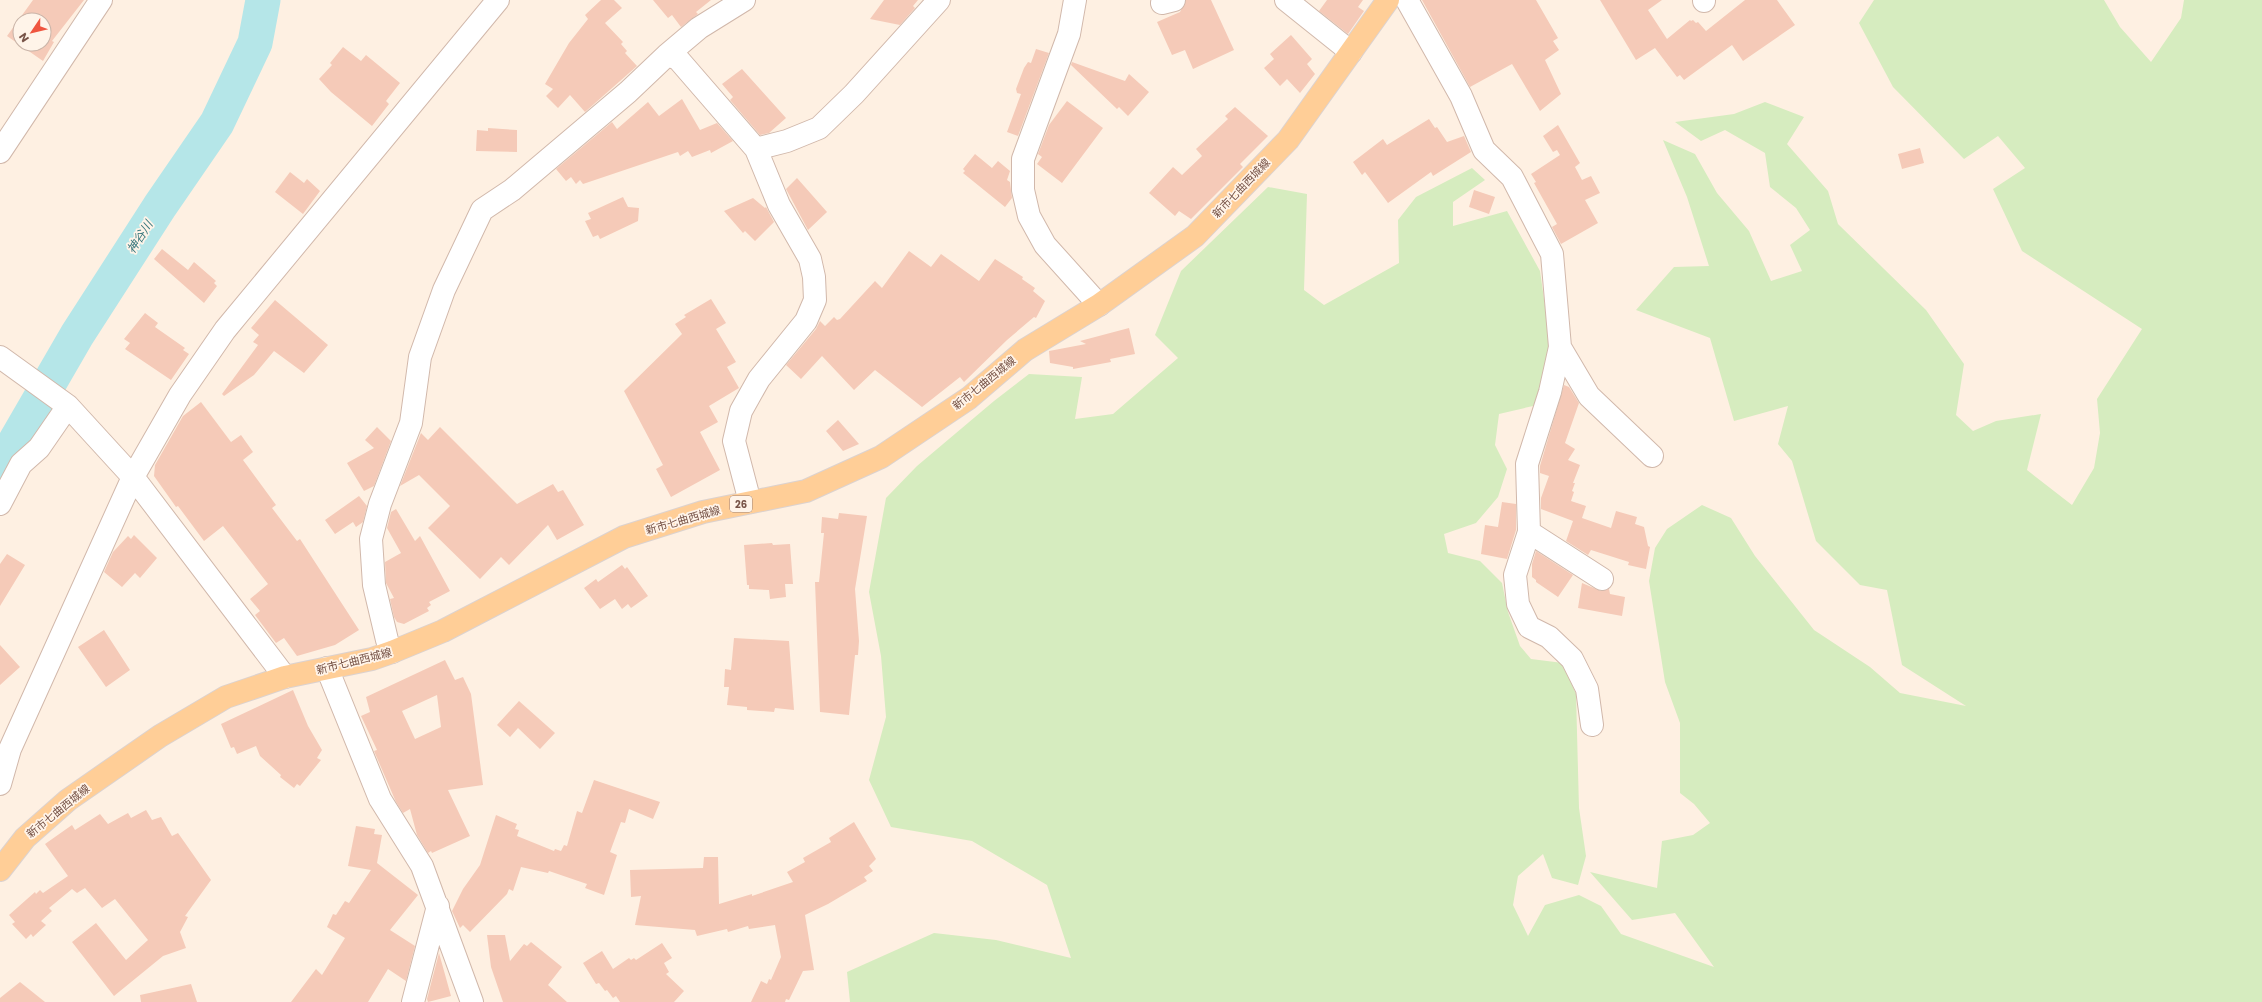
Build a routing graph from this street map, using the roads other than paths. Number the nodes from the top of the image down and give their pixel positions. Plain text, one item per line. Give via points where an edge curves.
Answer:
1 (101, 0) edge
2 (498, 0) edge
3 (744, 0) edge
4 (939, 0) edge
5 (1075, 0) edge
6 (1286, 0) edge
7 (1388, 0) edge
8 (1407, 0) edge
9 (1351, 52) junction
10 (667, 54) junction
11 (756, 149) junction
12 (0, 152) edge
13 (1099, 305) junction
14 (1560, 347) junction
15 (0, 357) edge
16 (65, 404) junction
17 (1652, 456) dead end
18 (134, 477) junction
19 (750, 502) junction
20 (0, 504) edge
21 (1529, 532) junction
22 (1602, 579) dead end
23 (392, 652) junction
24 (327, 668) junction
25 (285, 677) junction
26 (1592, 725) dead end
27 (0, 784) edge
28 (0, 870) edge
29 (438, 906) junction
30 (413, 1002) edge
31 (472, 1002) edge

1 - 12 street
2 - 18 street via 225,330 180,395
3 - 10 street via 699,28
4 - 11 street via 854,94 819,128 787,142
5 - 13 street via 1069,34 1023,159 1023,190 1029,216 1045,245
6 - 9 street
7 - 9 main road, 新市七曲西城線 / 26
8 - 14 street via 1462,96 1484,150 1512,177 1552,254
9 - 13 main road, 新市七曲西城線 / 26 via 1288,140 1195,236
10 - 11 street via 678,59
10 - 23 street via 628,92 518,185 482,210 444,290 420,357 411,423 380,504 371,539 374,584
11 - 19 street via 779,205 810,258 815,300 806,321 759,380 741,411 734,441
13 - 19 main road, 新市七曲西城線 / 26 via 1025,350 969,398 881,457 806,492
14 - 17 street via 1589,396
14 - 21 street via 1550,392 1527,464
15 - 16 street
16 - 18 street
16 - 20 street via 39,448 21,464
18 - 25 street
18 - 27 street via 10,749
19 - 23 main road, 新市七曲西城線 / 26 via 703,512 624,537 443,631
21 - 22 street
21 - 26 street via 1515,575 1518,604 1529,626 1549,637 1572,659 1587,689
23 - 24 main road, 新市七曲西城線 / 26 via 372,659
24 - 25 main road, 新市七曲西城線 / 26
24 - 29 street via 380,799 422,866
25 - 28 main road, 新市七曲西城線 / 26 via 226,697 160,736 68,800 25,838
29 - 30 street
29 - 31 street

